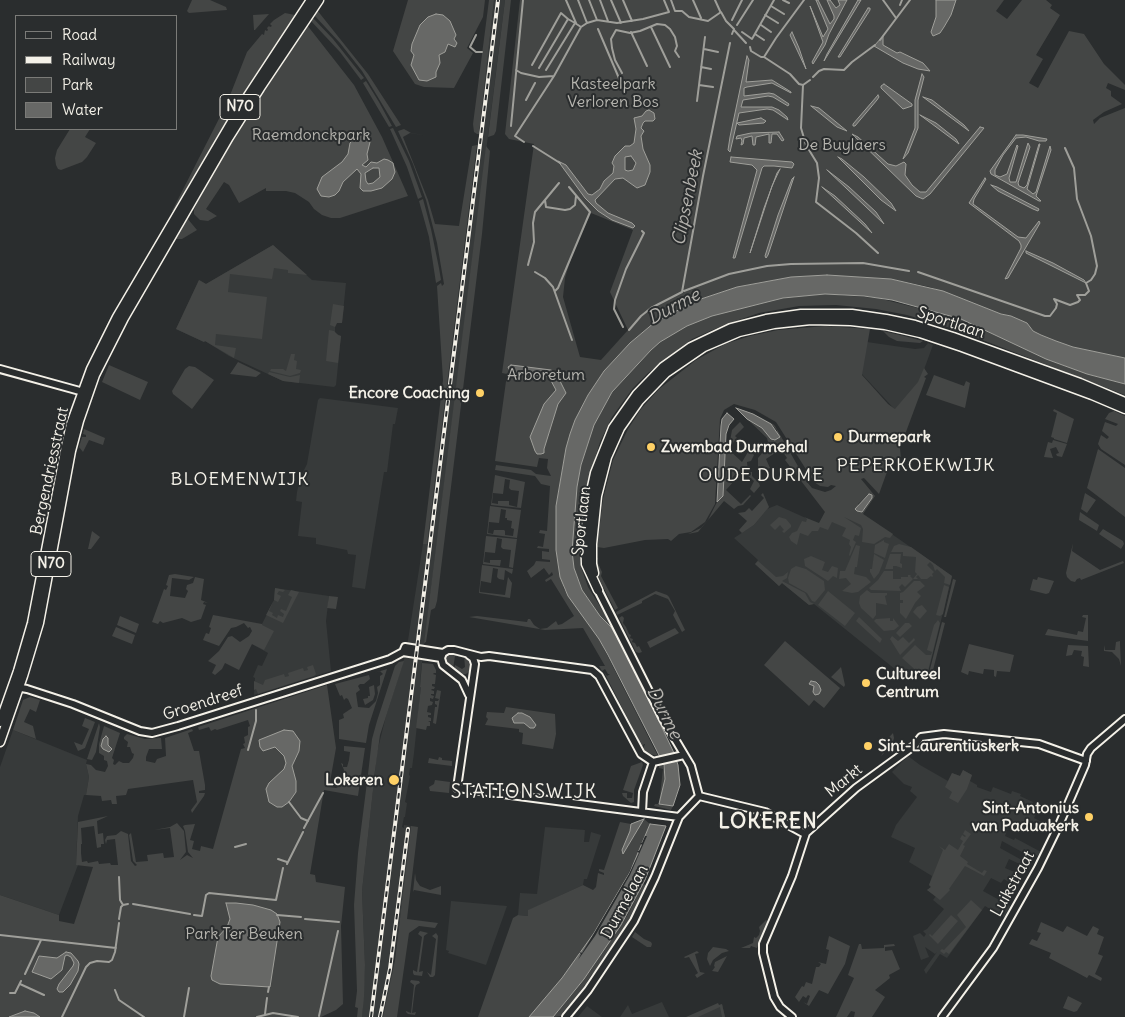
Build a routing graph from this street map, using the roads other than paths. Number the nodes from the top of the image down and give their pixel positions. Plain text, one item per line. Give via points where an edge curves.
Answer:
1 (316, 0) edge
2 (301, 21) junction
3 (1017, 364) junction
4 (0, 368) edge
5 (86, 392) junction
6 (1125, 402) edge
7 (1125, 409) edge
8 (598, 590) joint
9 (469, 654) junction
10 (442, 656) junction
11 (474, 668) junction
12 (457, 674) junction
13 (16, 686) junction
14 (469, 695) junction
15 (1125, 719) edge
16 (0, 722) edge
17 (0, 742) edge
18 (684, 756) junction
19 (1086, 760) junction
20 (656, 762) junction
21 (699, 796) junction
22 (642, 812) junction
23 (679, 817) junction
24 (805, 834) junction
25 (944, 1014) edge
26 (566, 1017) edge
27 (792, 1017) edge

1 - 2 main road, N70
2 - 5 main road, Bergendriesstraat / N70 via 116,331
2 - 5 main road, Bergendriesstraat / N70 via 240,108 117,317 96,359
3 - 6 main road
3 - 7 main road
3 - 8 main road, Sportlaan via 920,333 850,321 811,320 774,324 733,334 710,344 656,383 632,410 615,439 600,479 593,519 592,564
4 - 5 street
5 - 13 main road, Bergendriesstraat / N70 via 66,446 35,612
8 - 18 street
9 - 10 street via 451,650
9 - 11 street via 474,660
9 - 20 street via 588,670 597,674 641,754
10 - 12 street via 443,664
10 - 13 street, Groendreef via 404,650 390,658 152,732 140,731
11 - 12 street via 469,675
11 - 14 street
12 - 14 street
13 - 16 main road, N70
13 - 17 main road, N70
14 - 22 street via 457,788
15 - 19 street, Luikstraat via 1092,746
18 - 20 street
18 - 21 street via 691,766
19 - 24 street, Markt via 1039,744 944,734 921,737 915,745 856,788
19 - 25 street, Luikstraat via 1038,868 993,948
20 - 22 street via 643,792
21 - 23 street
21 - 24 street via 765,812
22 - 23 street
23 - 26 street, Durmelaan via 634,921
24 - 27 street via 792,876 762,948 774,996 780,1007

